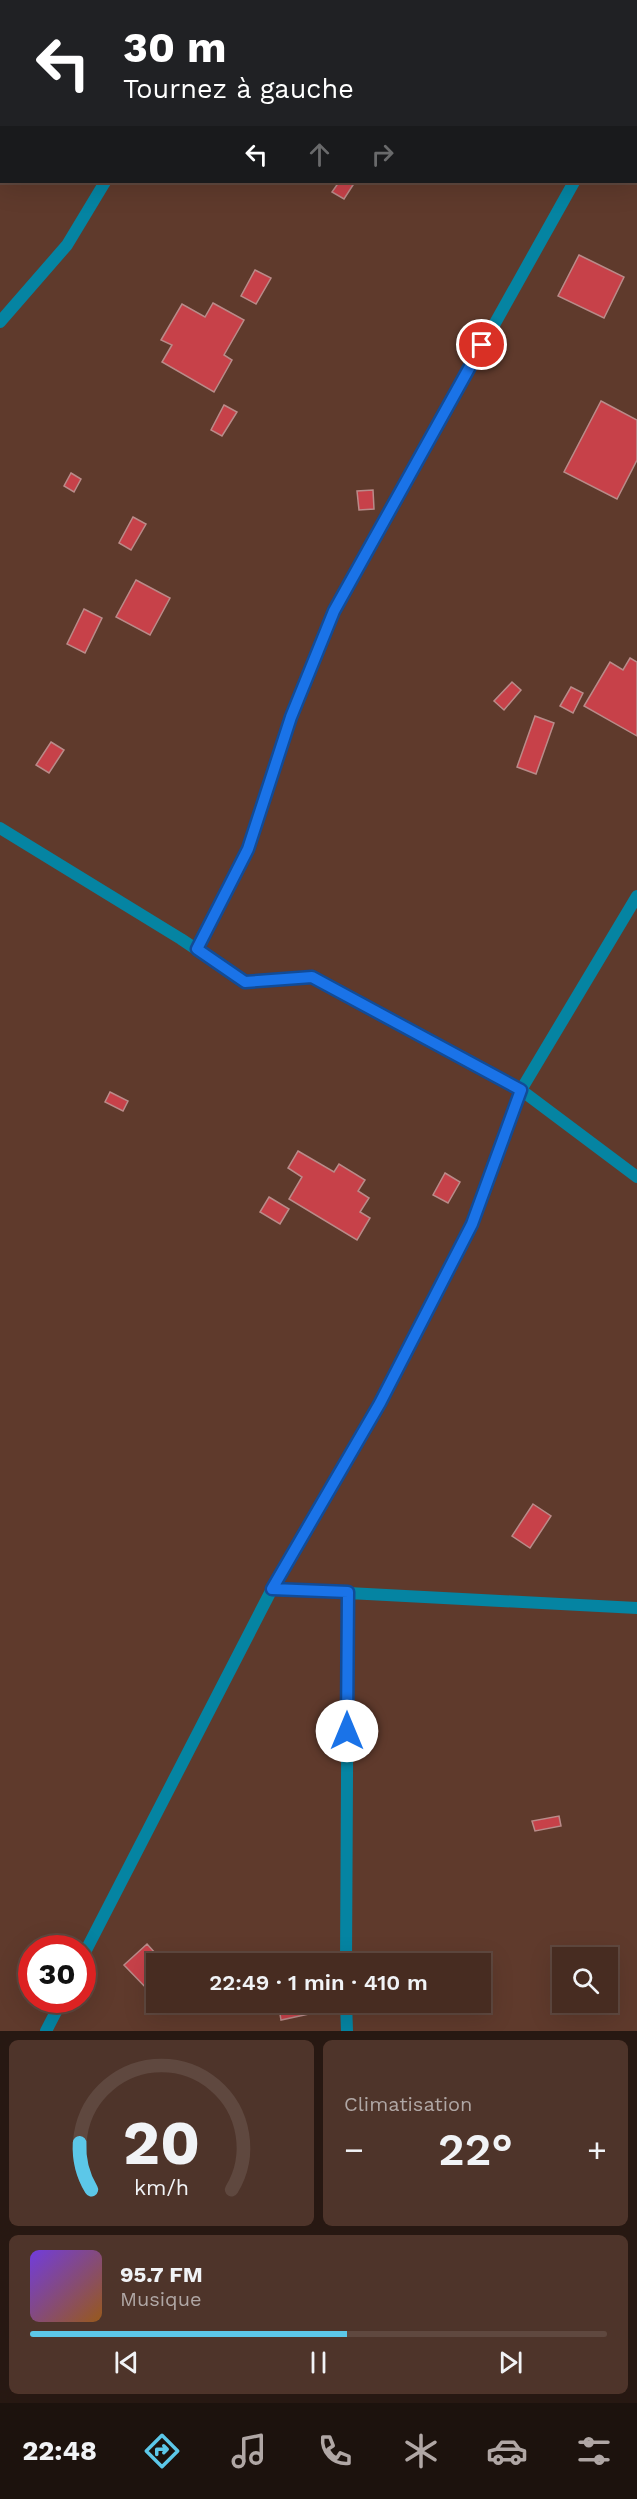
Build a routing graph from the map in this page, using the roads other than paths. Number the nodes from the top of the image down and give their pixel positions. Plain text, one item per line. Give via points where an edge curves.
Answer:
1 (104, 183) edge
2 (573, 183) edge
3 (0, 322) edge
4 (0, 828) edge
5 (637, 896) edge
6 (197, 949) junction
7 (521, 1090) junction
8 (637, 1177) edge
9 (272, 1589) junction
10 (348, 1592) junction
11 (637, 1608) edge
12 (94, 1935) edge
13 (346, 1953) edge
14 (55, 2013) edge
15 (346, 2013) edge
16 (46, 2031) edge
17 (347, 2031) edge

1 - 3 street via 67,245
2 - 6 street via 334,611 291,717 248,849
4 - 6 street
5 - 7 street
6 - 7 street via 245,982 312,977
7 - 8 street
7 - 9 street via 472,1224 380,1403
9 - 10 street
9 - 12 street
10 - 11 street
10 - 13 street
14 - 16 street
15 - 17 street

